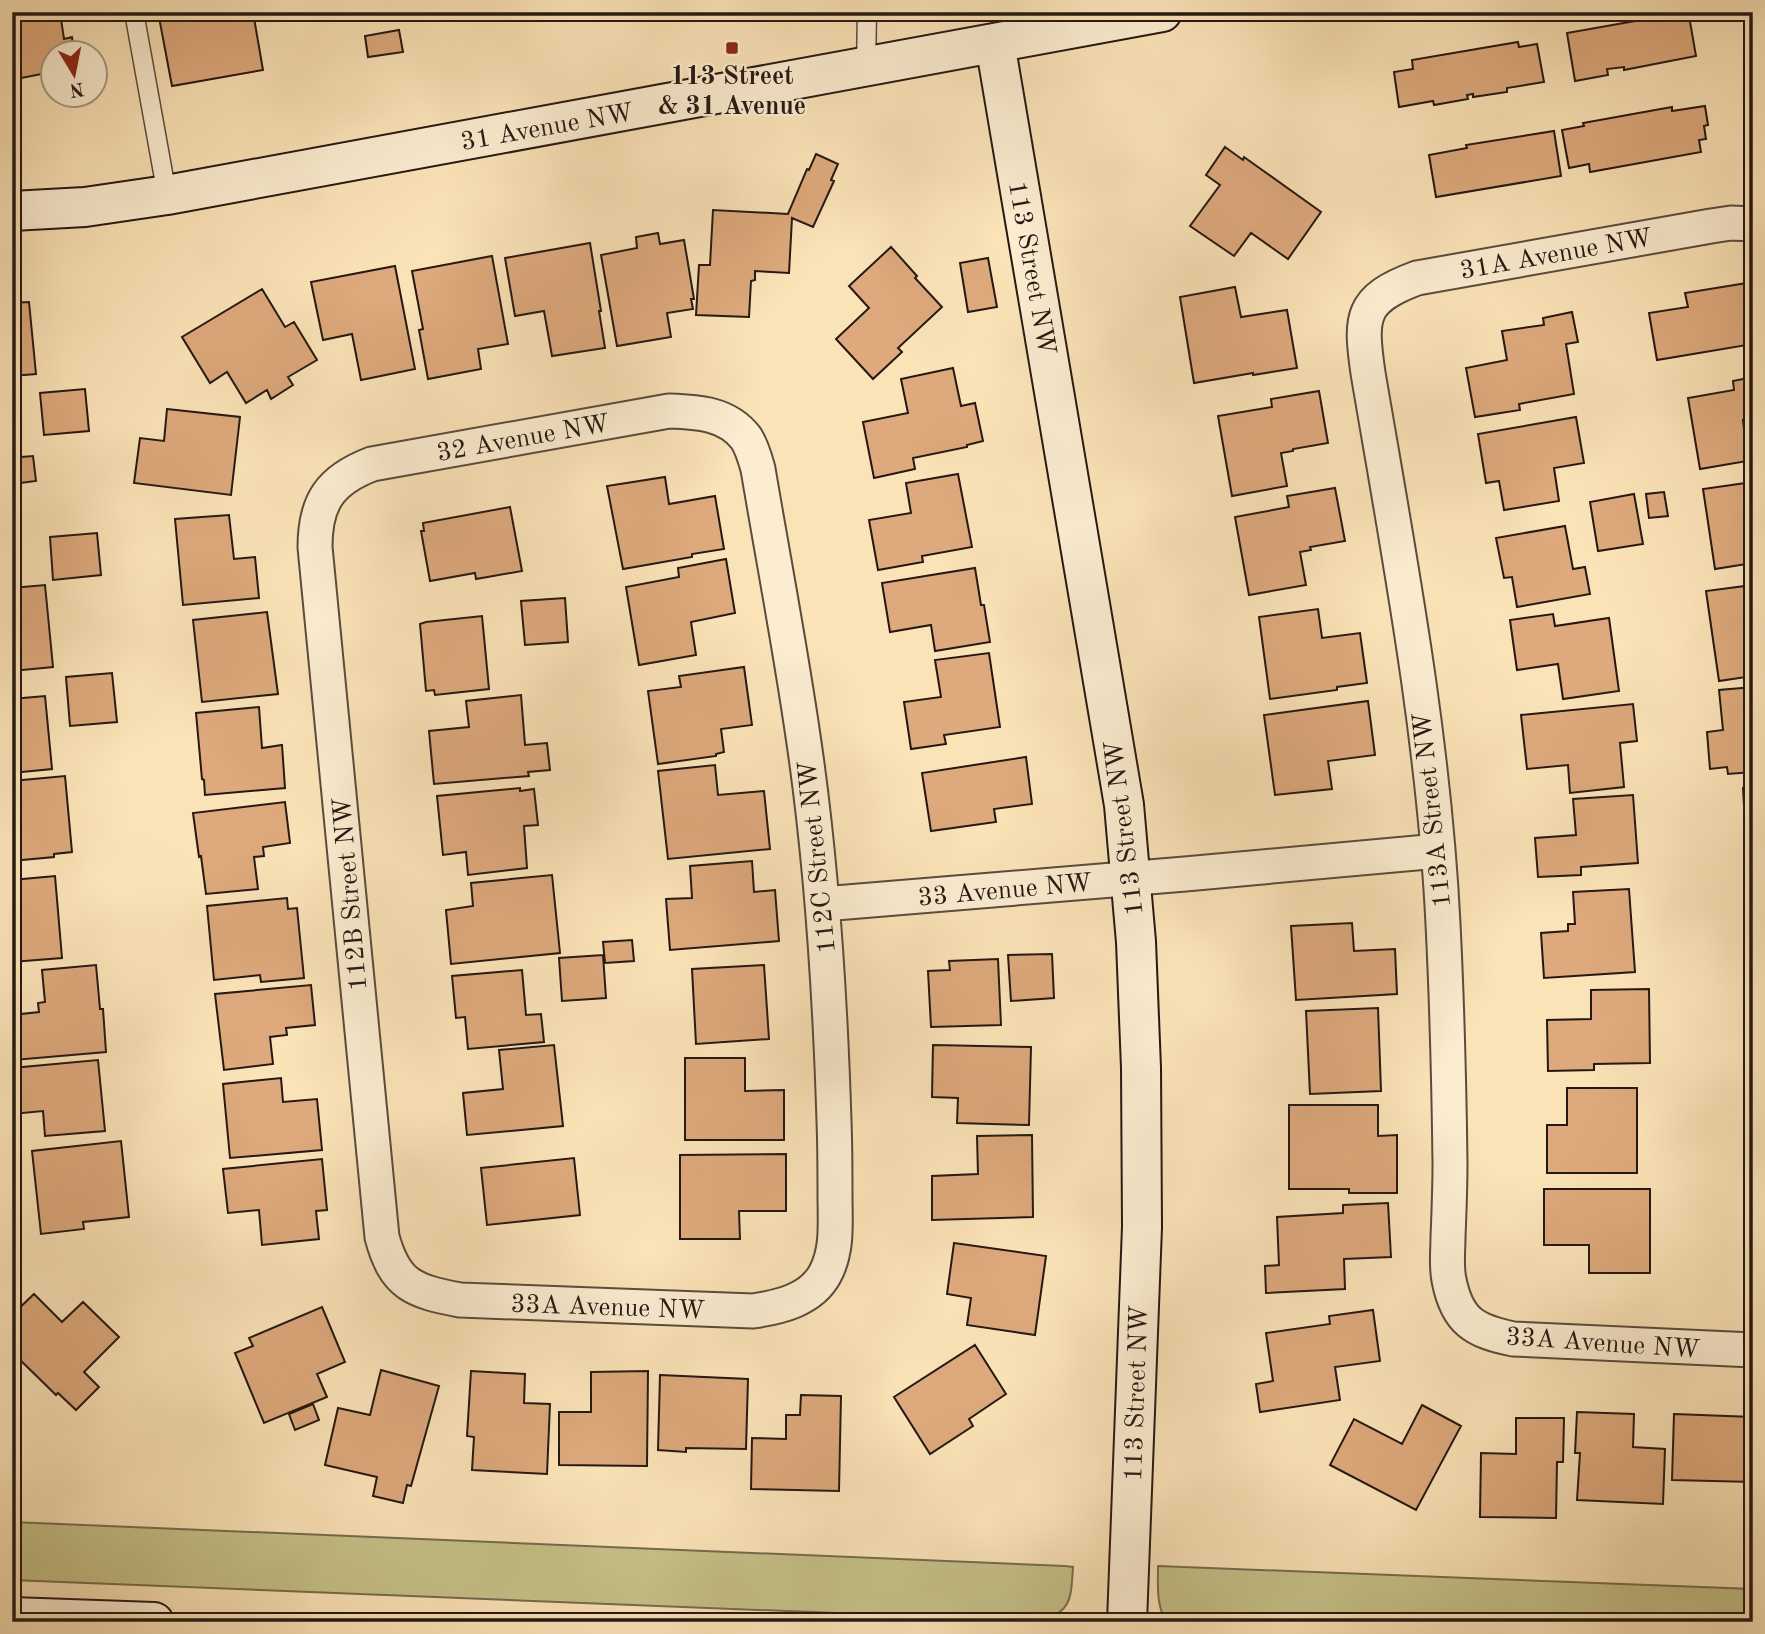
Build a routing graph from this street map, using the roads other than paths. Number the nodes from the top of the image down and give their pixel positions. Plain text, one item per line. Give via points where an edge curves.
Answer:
1 (134, 12) edge
2 (867, 12) edge
3 (1162, 12) edge
4 (995, 43) junction
5 (866, 67) junction
6 (167, 195) junction
7 (12, 211) edge
8 (1753, 224) edge
9 (1368, 308) joint
10 (731, 424) joint
11 (326, 498) joint
12 (1438, 850) junction
13 (1131, 878) junction
14 (823, 904) junction
15 (407, 1284) joint
16 (807, 1294) joint
17 (1461, 1314) joint
18 (1753, 1350) edge
19 (12, 1617) edge
20 (154, 1622) edge
21 (1127, 1622) edge

1 - 6 lane
2 - 5 lane
3 - 4 street, 31 Avenue NW
4 - 5 street, 31 Avenue NW
4 - 13 street, 113 Street NW via 1124,805
5 - 6 street, 31 Avenue NW
6 - 7 street, 31 Avenue NW via 85,207
8 - 9 street, 31A Avenue NW via 1711,226 1417,278 1396,286
9 - 12 street, 113A Street NW via 1364,349 1428,750
10 - 11 street, 32 Avenue NW via 712,415 669,411 372,464 337,482
10 - 14 street, 112C Street NW via 745,437 758,469 803,735
11 - 15 street, 112B Street NW via 318,515 316,547 382,1237 396,1271
12 - 13 street, 33 Avenue NW
12 - 17 street, 113A Street NW via 1450,1166 1448,1261
13 - 14 street, 33 Avenue NW
13 - 21 street, 113 Street NW via 1141,1068 1142,1227
14 - 16 street, 112C Street NW via 833,1083 835,1235 826,1272
15 - 16 street, 33A Avenue NW via 460,1300 753,1311
17 - 18 street, 33A Avenue NW via 1475,1328 1513,1339
19 - 20 street

